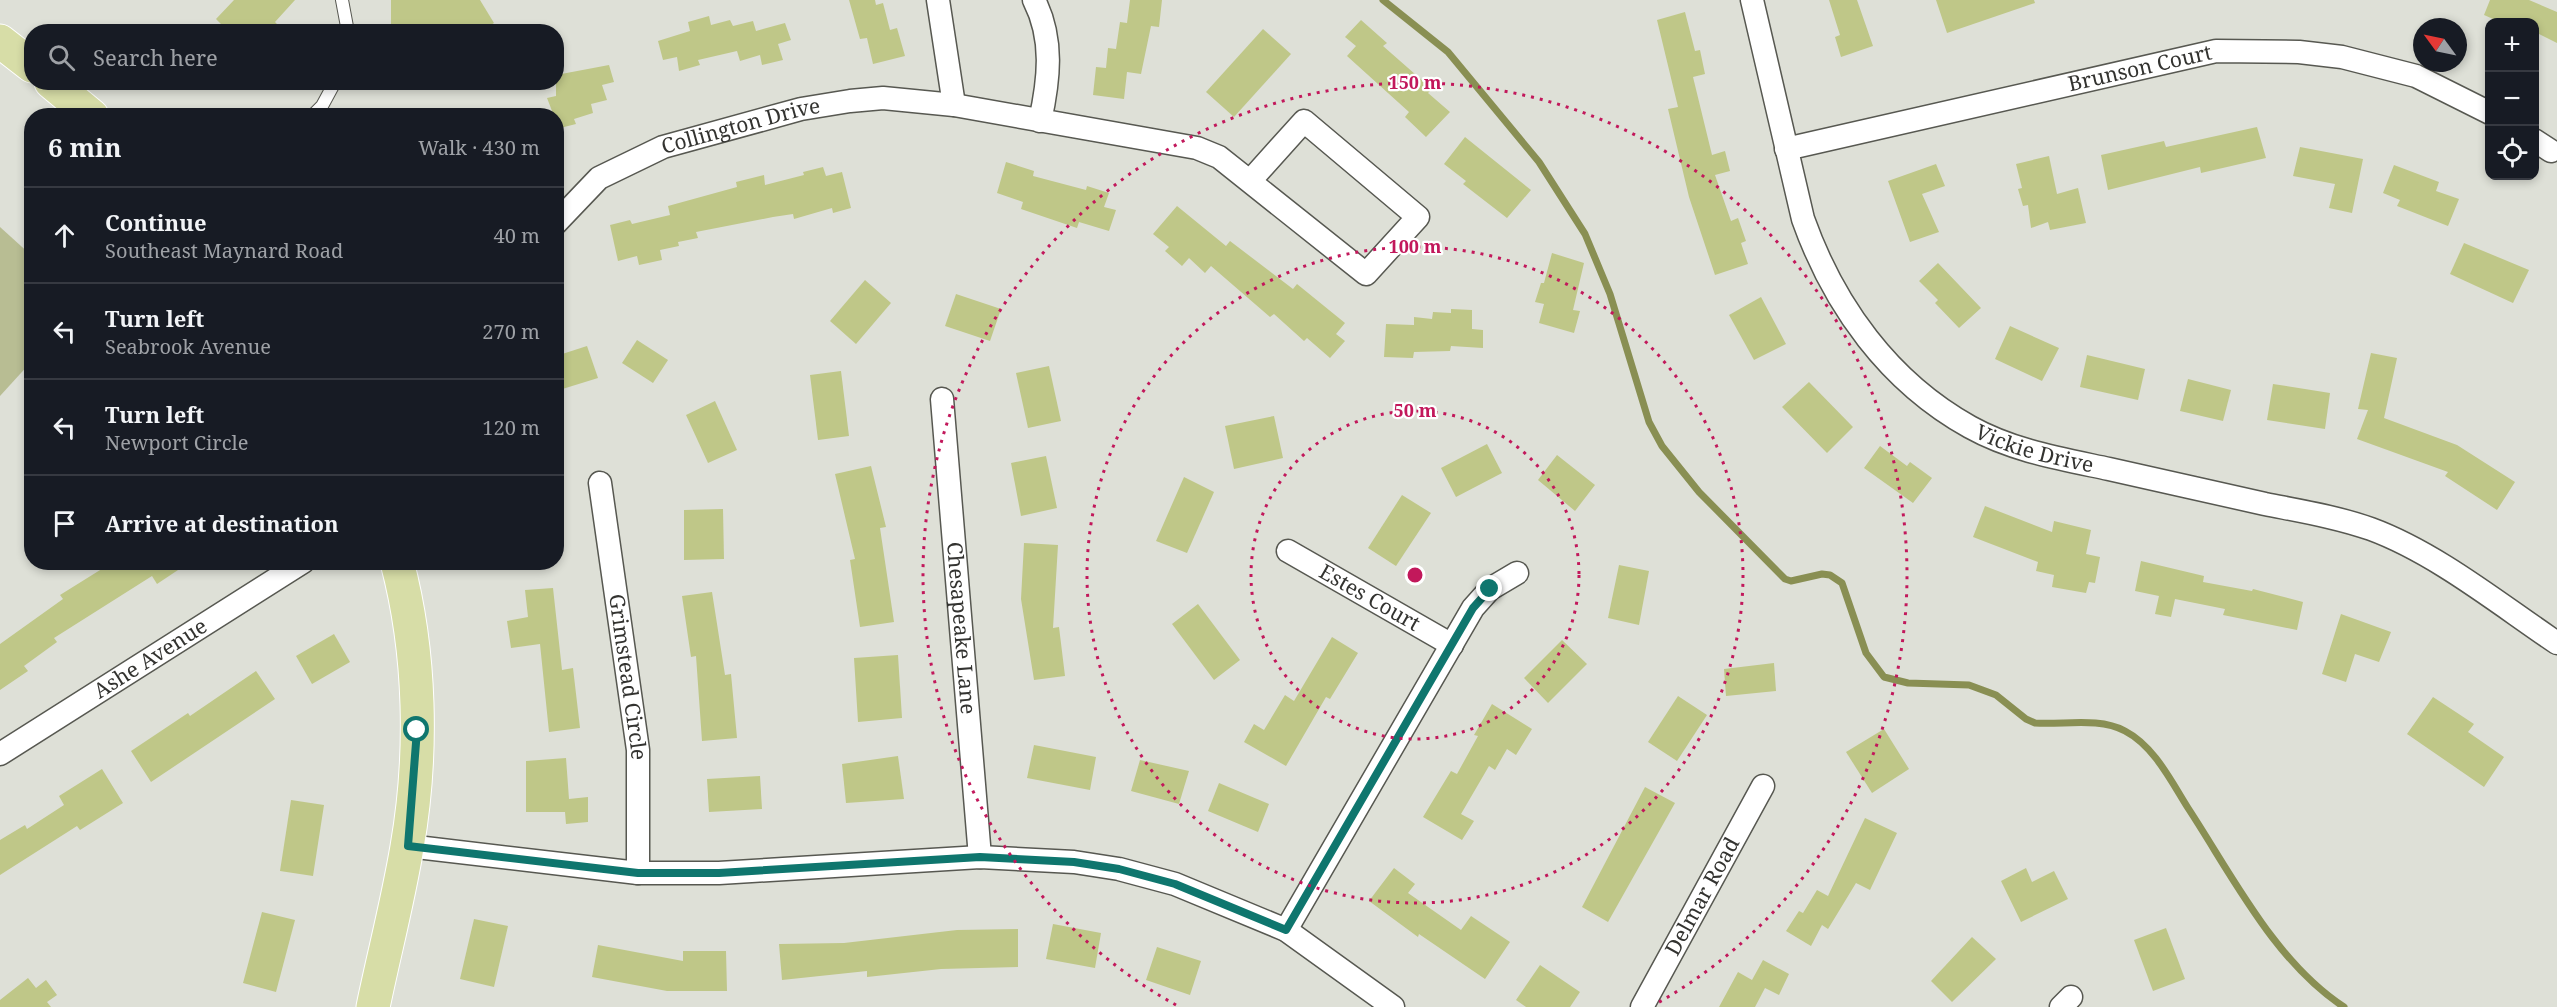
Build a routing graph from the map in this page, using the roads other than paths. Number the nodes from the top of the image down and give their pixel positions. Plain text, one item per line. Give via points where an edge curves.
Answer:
1 (342, 0) edge
2 (939, 0) edge
3 (1034, 0) edge
4 (1752, 0) edge
5 (346, 24) edge
6 (0, 41) edge
7 (24, 60) edge
8 (61, 90) edge
9 (331, 90) edge
10 (954, 105) junction
11 (82, 108) edge
12 (320, 108) edge
13 (2485, 110) edge
14 (1040, 121) junction
15 (1786, 149) junction
16 (1250, 181) junction
17 (564, 215) edge
18 (942, 399) dead end
19 (600, 483) dead end
20 (1288, 551) dead end
21 (290, 570) edge
22 (399, 570) edge
23 (1517, 573) dead end
24 (2557, 643) edge
25 (1452, 645) junction
26 (0, 754) edge
27 (1763, 786) dead end
28 (408, 846) junction
29 (980, 857) junction
30 (638, 873) junction
31 (1286, 930) junction
32 (373, 1007) edge
33 (1393, 1007) edge
34 (1642, 1007) edge

1 - 5 lane
2 - 10 street
3 - 14 street via 1043,17 1048,50 1048,87
4 - 15 street, Vickie Drive
6 - 7 main road
8 - 11 main road
9 - 12 lane
10 - 14 street, Collington Drive
10 - 17 street, Collington Drive via 883,98 850,101 801,109 663,147 599,178
13 - 15 street, Brunson Court via 2416,76 2342,57 2216,51
14 - 16 street, Collington Drive via 1197,148 1219,157
15 - 24 street, Vickie Drive via 1803,219 1830,284 1872,345 1920,393 1945,411 1992,437 2043,455 2370,529 2427,557
16 - 16 street, Collington Drive via 1304,121 1418,217 1366,274
18 - 29 street, Chesapeake Lane
19 - 30 street, Grimstead Circle via 638,750
20 - 25 street, Estes Court
21 - 26 street, Ashe Avenue
22 - 28 main road via 412,638 417,730
23 - 25 street via 1490,589 1473,608
25 - 31 street
27 - 34 street, Delmar Road
28 - 30 street
28 - 32 main road
29 - 30 street via 719,873
29 - 31 street via 1074,862 1148,876
31 - 33 street

